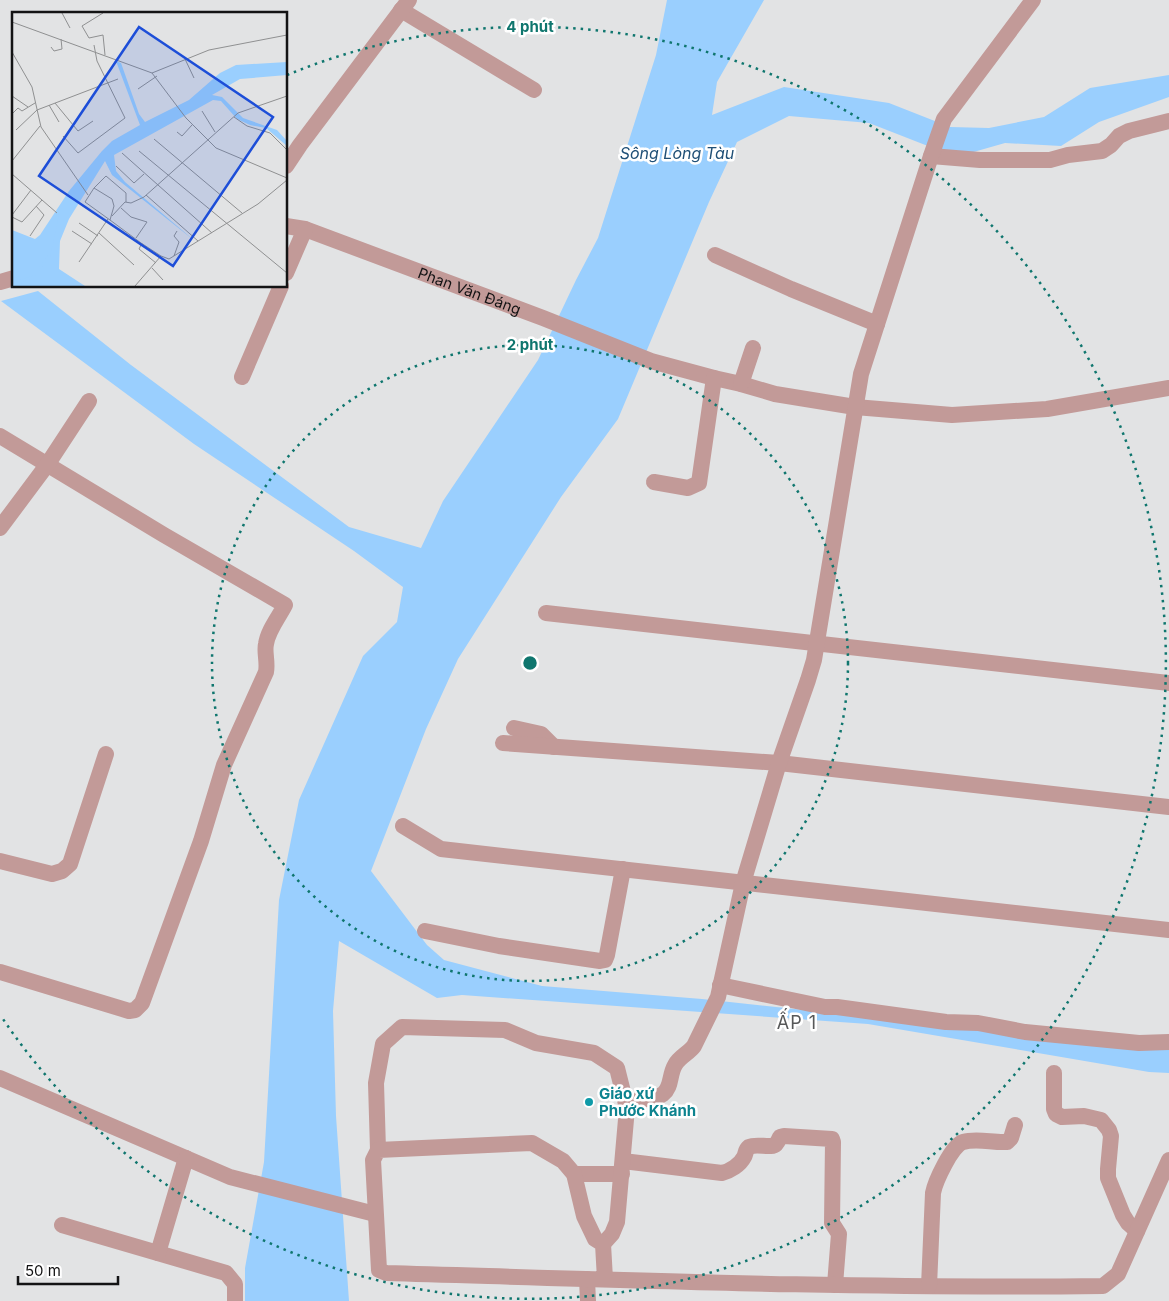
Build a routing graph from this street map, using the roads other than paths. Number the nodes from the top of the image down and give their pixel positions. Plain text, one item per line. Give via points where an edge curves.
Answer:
1 (1033, 0) edge
2 (405, 5) edge
3 (534, 90) dead end
4 (1169, 120) edge
5 (932, 154) junction
6 (288, 163) edge
7 (288, 226) edge
8 (305, 229) junction
9 (715, 255) dead end
10 (288, 269) edge
11 (280, 288) edge
12 (877, 324) junction
13 (752, 352) dead end
14 (242, 377) dead end
15 (714, 378) junction
16 (743, 378) junction
17 (1169, 388) edge
18 (89, 400) dead end
19 (856, 402) junction
20 (0, 436) edge
21 (47, 465) junction
22 (654, 482) dead end
23 (0, 528) edge
24 (546, 613) dead end
25 (817, 644) junction
26 (1169, 683) edge
27 (514, 728) dead end
28 (503, 743) dead end
29 (554, 747) junction
30 (106, 754) dead end
31 (779, 763) junction
32 (1169, 807) edge
33 (403, 826) dead end
34 (0, 861) edge
35 (623, 869) junction
36 (743, 884) junction
37 (1169, 930) edge
38 (425, 931) dead end
39 (0, 972) edge
40 (719, 991) junction
41 (1169, 1042) edge
42 (1054, 1073) dead end
43 (0, 1078) edge
44 (627, 1108) junction
45 (1015, 1125) dead end
46 (378, 1150) junction
47 (186, 1158) junction
48 (1169, 1160) edge
49 (622, 1168) junction
50 (574, 1174) junction
51 (375, 1214) junction
52 (62, 1225) dead end
53 (1136, 1231) junction
54 (603, 1244) junction
55 (158, 1253) junction
56 (586, 1279) junction
57 (605, 1279) junction
58 (835, 1285) junction
59 (929, 1286) junction
60 (890, 1293) edge
61 (1061, 1294) edge
62 (235, 1301) edge
63 (588, 1301) edge

1 - 5 street via 944,119
2 - 3 street
2 - 6 street
4 - 5 street via 1129,130 1102,151 1050,160 980,160
5 - 12 street
7 - 8 street, Phan Văn Đáng
8 - 10 street
8 - 15 street, Phan Văn Đáng via 651,361
9 - 12 street
11 - 14 street
12 - 19 street
13 - 16 street
15 - 16 street, Phan Văn Đáng
15 - 22 street via 699,483 688,488
16 - 19 street, Phan Văn Đáng via 775,394
17 - 19 street, Phan Văn Đáng via 1047,409 952,415
18 - 21 street
19 - 25 street
20 - 21 street
21 - 23 street
21 - 39 street via 285,605 268,637 266,672 224,766 201,841 142,1003 135,1010 128,1011
24 - 25 street
25 - 26 street
25 - 31 street
27 - 29 street via 541,734
28 - 29 street
29 - 31 street
30 - 34 street via 70,864 52,874
31 - 32 street
31 - 36 street
33 - 35 street via 441,849
35 - 36 street
35 - 38 street via 605,960 500,946
36 - 37 street
36 - 40 street
40 - 41 street via 946,1022 1139,1043
40 - 44 street via 691,1050 673,1068 665,1092 655,1099 633,1102
42 - 53 street via 1056,1114 1101,1120 1110,1130 1108,1178 1123,1215
43 - 47 street
44 - 46 street via 617,1068 594,1052 536,1043 506,1030 402,1027 383,1044 381,1054 376,1083
44 - 49 street
45 - 59 street via 1007,1142 962,1142 938,1179 933,1193
46 - 50 street via 532,1143 562,1161
46 - 51 street via 373,1160
47 - 51 street via 230,1177
47 - 55 street
48 - 53 street
49 - 50 street
49 - 54 street via 617,1222
49 - 58 street via 722,1173 740,1162 750,1147 773,1146 780,1137 832,1139 832,1223 838,1234
50 - 54 street via 584,1216 595,1239
51 - 56 street via 380,1270 386,1273
52 - 55 street
53 - 61 street via 1113,1279 1103,1286
54 - 57 street
55 - 62 street via 226,1274 235,1284
56 - 57 street
56 - 63 street
57 - 58 street
58 - 60 street
59 - 60 street
59 - 61 street

